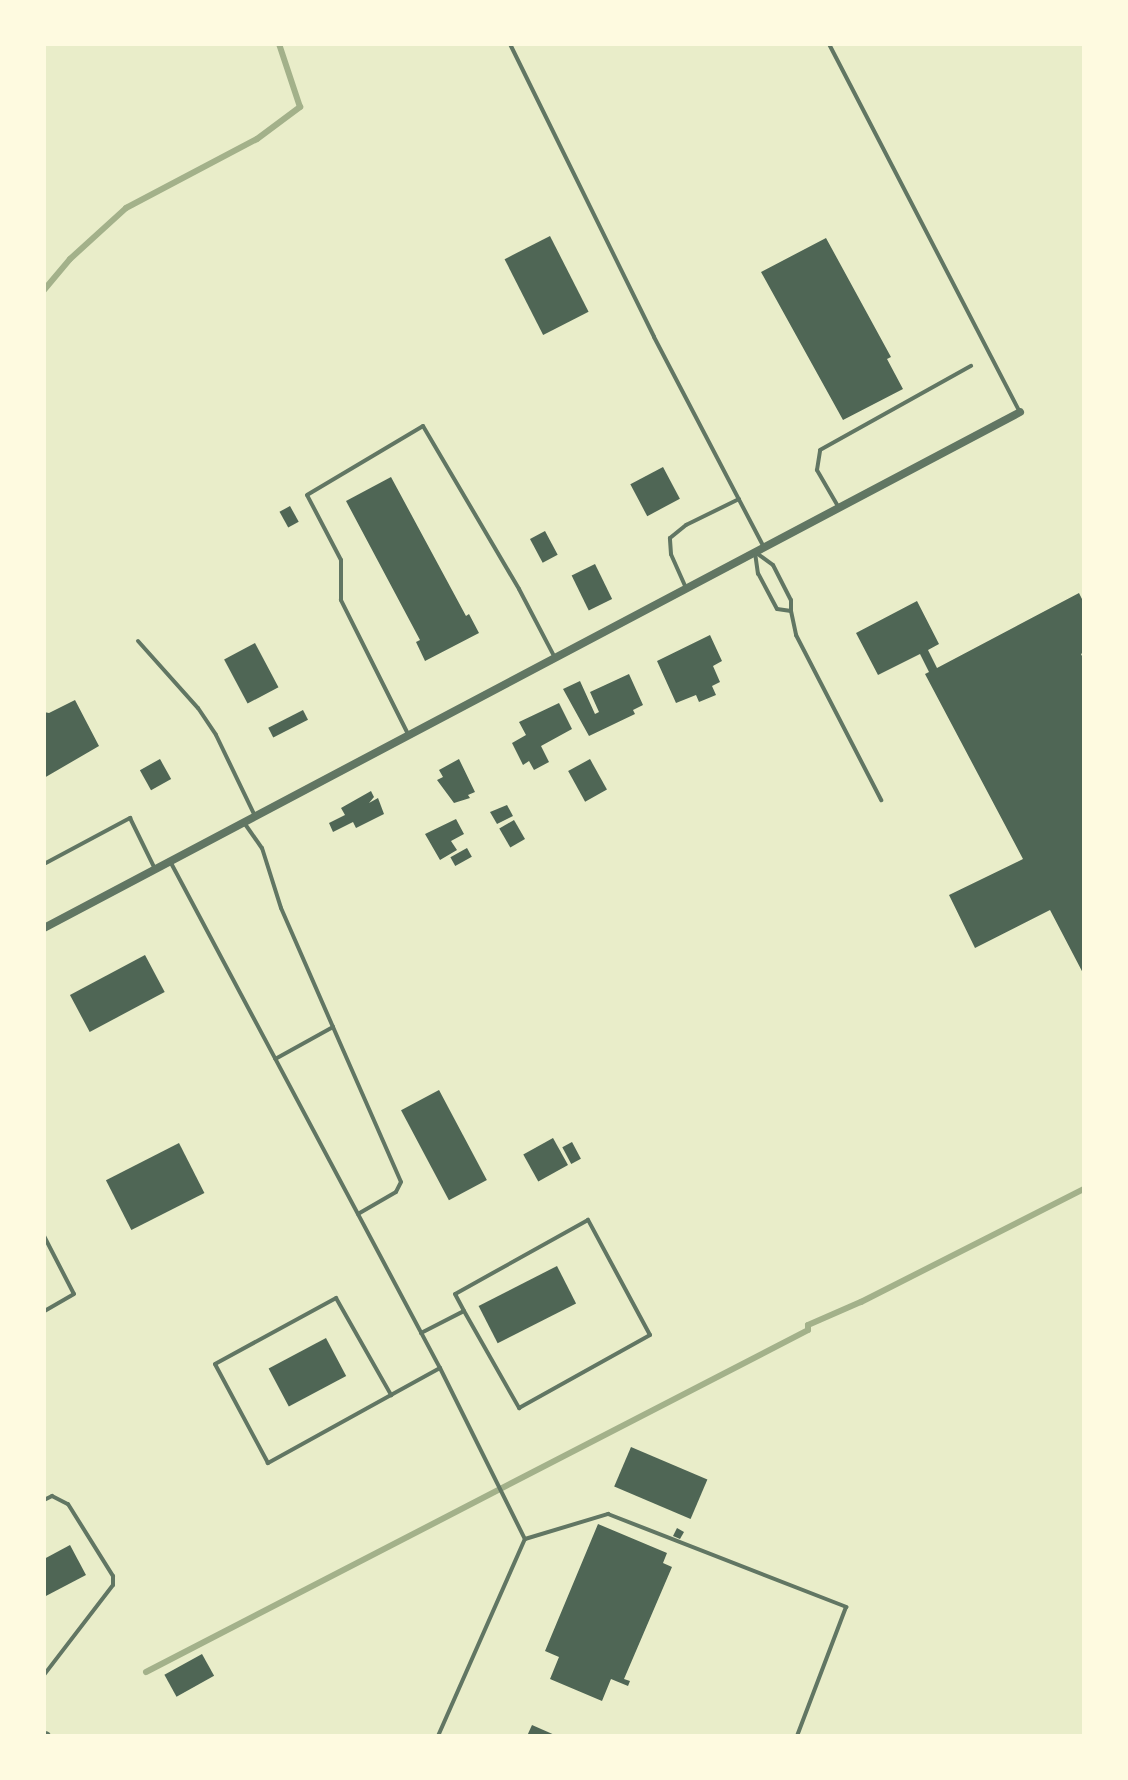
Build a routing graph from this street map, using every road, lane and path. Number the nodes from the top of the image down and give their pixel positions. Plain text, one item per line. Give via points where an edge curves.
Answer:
1 (510, 44) edge
2 (829, 44) edge
3 (971, 366) dead end
4 (1020, 412) joint
5 (740, 499) junction
6 (839, 508) junction
7 (764, 547) junction
8 (755, 552) junction
9 (686, 588) junction
10 (791, 611) junction
11 (138, 641) dead end
12 (555, 658) junction
13 (409, 735) junction
14 (881, 800) dead end
15 (255, 816) junction
16 (243, 823) junction
17 (169, 861) junction
18 (44, 864) edge
19 (155, 869) junction
20 (44, 928) edge
21 (333, 1027) junction
22 (275, 1059) junction
23 (358, 1214) junction
24 (44, 1236) edge
25 (44, 1311) edge
26 (464, 1311) junction
27 (421, 1333) junction
28 (440, 1368) junction
29 (391, 1395) junction
30 (44, 1500) edge
31 (525, 1539) junction
32 (44, 1675) edge
33 (438, 1736) edge
34 (797, 1736) edge

1 - 5 lane
2 - 4 lane
3 - 6 lane via 820,450 817,470
4 - 6 street
5 - 7 lane
5 - 9 lane via 670,538
6 - 7 street
7 - 8 street
8 - 9 street
8 - 10 lane via 773,565 791,600
8 - 10 lane via 758,574 777,609
9 - 12 street
10 - 14 lane via 796,635
11 - 15 lane via 198,708
12 - 13 street
12 - 13 lane via 423,426 307,495 341,560 341,600
13 - 15 street
15 - 16 street
16 - 17 street
16 - 21 lane via 262,848 281,908
17 - 19 street
17 - 22 lane
18 - 19 lane via 130,818
19 - 20 street
21 - 22 lane
21 - 23 lane via 401,1182 396,1192
22 - 23 lane
23 - 27 lane
24 - 25 lane via 74,1294
26 - 26 lane via 519,1408 650,1335 588,1220 455,1294
26 - 27 lane
27 - 28 lane
28 - 29 lane
28 - 31 lane
29 - 29 lane via 268,1463 215,1364 336,1298
30 - 32 lane via 52,1496 68,1504 113,1576 113,1585
31 - 33 lane
31 - 34 lane via 608,1514 846,1607

